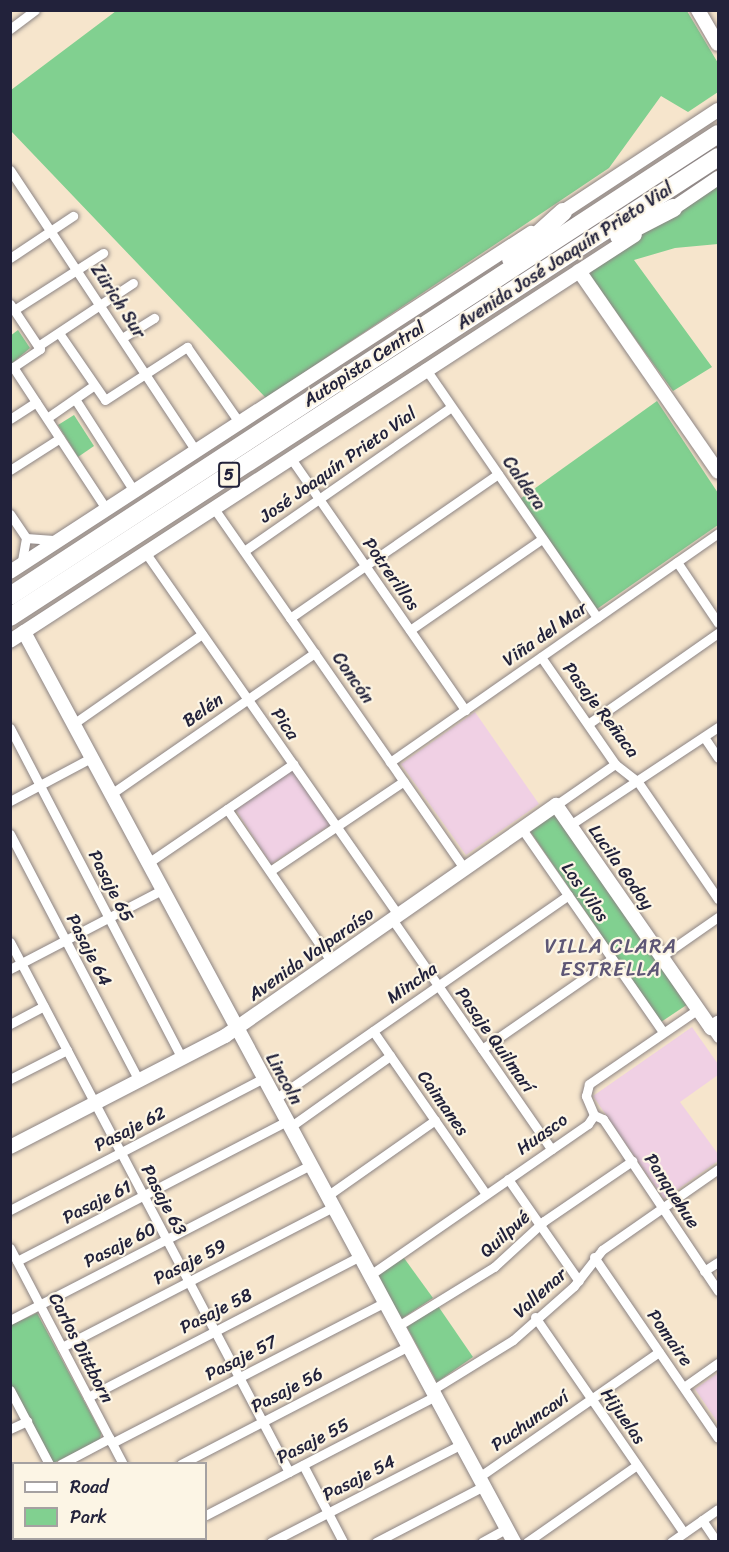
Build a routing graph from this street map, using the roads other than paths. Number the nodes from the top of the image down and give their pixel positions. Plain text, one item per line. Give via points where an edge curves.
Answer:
1 (36, 10) edge
2 (698, 10) edge
3 (707, 10) edge
4 (10, 29) edge
5 (718, 29) edge
6 (718, 44) edge
7 (718, 110) edge
8 (718, 134) edge
9 (718, 157) edge
10 (10, 170) edge
11 (718, 178) edge
12 (673, 208) junction
13 (563, 212) junction
14 (73, 216) dead end
15 (52, 230) junction
16 (103, 253) dead end
17 (10, 258) edge
18 (78, 269) junction
19 (579, 271) junction
20 (133, 283) dead end
21 (508, 293) junction
22 (467, 298) junction
23 (101, 305) junction
24 (12, 307) edge
25 (153, 318) dead end
26 (59, 333) junction
27 (123, 338) junction
28 (39, 348) junction
29 (425, 368) junction
30 (146, 374) junction
31 (93, 386) junction
32 (75, 399) junction
33 (36, 402) junction
34 (451, 406) junction
35 (47, 418) junction
36 (10, 419) edge
37 (239, 422) junction
38 (60, 438) junction
39 (196, 451) junction
40 (290, 457) junction
41 (10, 470) edge
42 (718, 472) edge
43 (498, 474) junction
44 (134, 491) junction
45 (319, 499) junction
46 (213, 507) junction
47 (107, 510) junction
48 (10, 514) edge
49 (718, 533) edge
50 (26, 538) junction
51 (542, 538) junction
52 (62, 539) junction
53 (244, 551) junction
54 (146, 552) junction
55 (676, 562) junction
56 (365, 566) junction
57 (16, 569) edge
58 (10, 596) edge
59 (10, 617) edge
60 (597, 617) junction
61 (290, 618) junction
62 (718, 623) edge
63 (410, 630) junction
64 (24, 632) junction
65 (718, 633) edge
66 (202, 634) junction
67 (10, 641) edge
68 (315, 653) junction
69 (541, 657) junction
70 (248, 699) junction
71 (465, 710) junction
72 (73, 724) junction
73 (588, 724) junction
74 (718, 727) edge
75 (10, 728) edge
76 (704, 737) junction
77 (92, 758) junction
78 (718, 758) edge
79 (390, 762) junction
80 (615, 764) junction
81 (293, 765) junction
82 (404, 781) junction
83 (638, 782) junction
84 (40, 785) junction
85 (111, 794) junction
86 (10, 801) edge
87 (556, 805) junction
88 (227, 809) junction
89 (570, 825) junction
90 (336, 826) junction
91 (522, 829) junction
92 (10, 834) edge
93 (148, 863) junction
94 (465, 869) junction
95 (270, 871) junction
96 (162, 890) junction
97 (568, 895) junction
98 (718, 899) edge
99 (395, 917) junction
100 (718, 917) edge
101 (109, 918) junction
102 (66, 940) junction
103 (10, 942) edge
104 (662, 957) junction
105 (612, 959) junction
106 (332, 961) junction
107 (21, 963) junction
108 (10, 969) edge
109 (438, 986) junction
110 (44, 1006) junction
111 (698, 1009) junction
112 (10, 1024) edge
113 (236, 1028) junction
114 (716, 1030) edge
115 (373, 1031) junction
116 (663, 1032) junction
117 (482, 1049) junction
118 (67, 1050) junction
119 (390, 1056) junction
120 (182, 1059) junction
121 (264, 1078) junction
122 (10, 1079) edge
123 (139, 1081) junction
124 (275, 1099) junction
125 (95, 1103) junction
126 (594, 1115) junction
127 (435, 1120) junction
128 (288, 1124) junction
129 (10, 1147) edge
130 (551, 1149) junction
131 (121, 1152) junction
132 (632, 1161) junction
133 (310, 1164) junction
134 (718, 1169) edge
135 (508, 1179) junction
136 (486, 1194) junction
137 (144, 1196) junction
138 (330, 1201) junction
139 (663, 1207) junction
140 (10, 1210) edge
141 (540, 1226) junction
142 (166, 1239) junction
143 (10, 1248) edge
144 (360, 1256) junction
145 (594, 1257) junction
146 (17, 1261) junction
147 (718, 1262) edge
148 (704, 1271) junction
149 (370, 1275) junction
150 (579, 1281) junction
151 (189, 1282) junction
152 (718, 1291) edge
153 (385, 1302) junction
154 (40, 1304) junction
155 (535, 1317) junction
156 (10, 1320) edge
157 (398, 1326) junction
158 (215, 1331) junction
159 (409, 1346) junction
160 (62, 1347) junction
161 (659, 1352) junction
162 (718, 1363) edge
163 (239, 1377) junction
164 (684, 1387) junction
165 (10, 1390) edge
166 (434, 1393) junction
167 (88, 1396) junction
168 (591, 1399) junction
169 (27, 1421) junction
170 (262, 1422) junction
171 (10, 1429) edge
172 (718, 1438) edge
173 (111, 1441) junction
174 (462, 1444) junction
175 (48, 1462) edge
176 (66, 1462) edge
177 (122, 1462) edge
178 (185, 1462) edge
179 (303, 1465) junction
180 (637, 1465) junction
181 (289, 1472) junction
182 (482, 1481) junction
183 (718, 1509) edge
184 (328, 1512) junction
185 (207, 1514) edge
186 (702, 1520) junction
187 (507, 1528) junction
188 (684, 1533) junction
189 (271, 1542) edge
190 (343, 1542) edge
191 (376, 1542) edge
192 (482, 1542) edge
193 (514, 1542) edge
194 (527, 1542) edge
195 (671, 1542) edge
196 (717, 1542) edge

1 - 4 street
2 - 6 street
3 - 5 street
7 - 13 street
8 - 22 highway, Autopista Central / 5
9 - 21 highway, Autopista Central / 5
10 - 15 street, Zürich Sur
11 - 12 street, Avenida José Joaquín Prieto Vial
12 - 19 street, Avenida José Joaquín Prieto Vial
12 - 21 highway via 636,225 581,260
13 - 22 highway
13 - 37 street
14 - 15 street
15 - 17 street
15 - 18 street, Zürich Sur
16 - 18 street
18 - 23 street, Zürich Sur
18 - 24 street
19 - 29 street, Avenida José Joaquín Prieto Vial
19 - 42 street
20 - 23 street
21 - 59 highway, Autopista Central / 5
22 - 58 highway, Autopista Central / 5
23 - 26 street
23 - 27 street, Zürich Sur
24 - 28 street
25 - 27 street
26 - 28 street
26 - 31 street
27 - 30 street, Zürich Sur
28 - 33 street via 13,367
29 - 34 street, Caldera
29 - 40 street, Avenida José Joaquín Prieto Vial
30 - 31 street via 105,400
30 - 37 street via 188,347
30 - 39 street, Zürich Sur
31 - 32 street
32 - 35 street
32 - 44 street
33 - 35 street
33 - 36 street
34 - 43 street, Caldera
34 - 45 street, José Joaquín Prieto Vial
35 - 38 street
37 - 39 street
38 - 41 street
38 - 47 street
39 - 44 street
40 - 45 street, Potrerillos
40 - 46 street, Avenida José Joaquín Prieto Vial
43 - 51 street, Caldera
43 - 56 street
44 - 47 street
45 - 53 street, José Joaquín Prieto Vial
45 - 56 street, Potrerillos
46 - 53 street, Concón
46 - 54 street, Avenida José Joaquín Prieto Vial
47 - 52 street
48 - 50 street
49 - 55 street, Viña del Mar
50 - 52 street
50 - 57 street
51 - 60 street, Caldera
51 - 63 street
52 - 57 street
53 - 61 street, Concón
54 - 64 street, Avenida José Joaquín Prieto Vial
54 - 66 street, Pica
55 - 60 street, Viña del Mar
55 - 62 street
56 - 61 street
56 - 63 street, Potrerillos
60 - 69 street, Viña del Mar
61 - 68 street, Concón
63 - 71 street, Potrerillos
64 - 67 street, Avenida José Joaquín Prieto Vial
64 - 72 street, Lincoln
65 - 73 street
66 - 70 street, Pica
66 - 72 street
68 - 70 street, Belén
68 - 79 street, Concón
69 - 71 street, Viña del Mar
69 - 73 street, Pasaje Reñaca
70 - 81 street, Pica
70 - 85 street, Belén
71 - 79 street, Viña del Mar
72 - 77 street, Lincoln
73 - 80 street, Pasaje Reñaca
74 - 76 street
75 - 84 street, Pasaje 65
76 - 78 street
76 - 83 street
77 - 84 street
77 - 85 street, Lincoln
79 - 82 street, Concón
80 - 83 street, Pasaje Reñaca
80 - 87 street, Avenida Valparaíso
81 - 88 street
81 - 90 street, Pica
82 - 90 street
82 - 94 street, Concón
83 - 89 street
83 - 98 street, Pasaje Reñaca
84 - 86 street
84 - 101 street, Pasaje 65
85 - 93 street, Lincoln
87 - 89 street, Lucila Godoy
87 - 91 street, Avenida Valparaíso
88 - 93 street
88 - 95 street
89 - 104 street, Lucila Godoy
90 - 95 street
90 - 99 street, Pica
91 - 94 street, Avenida Valparaíso
91 - 97 street, Los Vilos
92 - 102 street, Pasaje 64
93 - 96 street, Lincoln
94 - 99 street, Avenida Valparaíso
95 - 106 street
96 - 101 street
96 - 113 street, Lincoln
97 - 105 street, Los Vilos
97 - 109 street, Mincha
99 - 106 street, Avenida Valparaíso
99 - 109 street, Pasaje Quilmarí
100 - 104 street
101 - 102 street
101 - 120 street, Pasaje 65
102 - 107 street
102 - 123 street, Pasaje 64
103 - 107 street, Pasaje 63
104 - 111 street, Lucila Godoy
105 - 116 street, Los Vilos
105 - 117 street
106 - 113 street, Avenida Valparaíso
107 - 108 street
107 - 110 street, Pasaje 63
109 - 115 street, Mincha
109 - 117 street, Pasaje Quilmarí
110 - 112 street
110 - 118 street, Pasaje 63
111 - 114 street, Lucila Godoy
111 - 116 street, Huasco
113 - 120 street, Avenida Valparaíso
113 - 121 street, Lincoln
115 - 119 street, Caimanes
115 - 124 street, Mincha
116 - 126 street, Huasco via 589,1083 586,1096
117 - 130 street, Pasaje Quilmarí
118 - 122 street
118 - 125 street, Pasaje 63
119 - 127 street, Caimanes
119 - 128 street, Pasaje 61
120 - 123 street, Avenida Valparaíso
121 - 124 street, Lincoln
121 - 131 street, Pasaje 62
123 - 125 street, Avenida Valparaíso
124 - 128 street, Lincoln
125 - 129 street, Avenida Valparaíso
125 - 131 street, Pasaje 63
126 - 130 street, Huasco via 588,1124
126 - 132 street, Panquehue via 603,1119
127 - 136 street, Caimanes
127 - 138 street, Pasaje 59
128 - 133 street, Lincoln
128 - 137 street, Pasaje 61
130 - 135 street, Huasco
131 - 137 street, Pasaje 63
131 - 140 street, Pasaje 62
132 - 139 street, Panquehue
132 - 141 street, Quilpué
133 - 138 street, Lincoln
133 - 142 street, Pasaje 60
134 - 139 street, Vallenar
135 - 136 street, Huasco
135 - 141 street
136 - 149 street, Huasco
137 - 142 street, Pasaje 63
137 - 146 street, Pasaje 61
138 - 144 street, Lincoln
138 - 151 street, Pasaje 59
139 - 145 street, Vallenar
139 - 148 street, Panquehue
141 - 150 street
141 - 157 street, Quilpué via 494,1267
142 - 151 street, Pasaje 63
142 - 154 street, Pasaje 60
143 - 146 street, Carlos Dittborn
144 - 149 street, Lincoln
144 - 158 street, Pasaje 58
145 - 150 street, Vallenar
145 - 161 street, Pomaire
146 - 154 street, Carlos Dittborn
147 - 148 street
148 - 152 street, Panquehue
149 - 153 street, Lincoln
150 - 155 street, Vallenar
151 - 158 street, Pasaje 63
151 - 160 street, Pasaje 59
153 - 157 street, Lincoln
153 - 163 street, Pasaje 57
154 - 156 street, Pasaje 60
154 - 160 street, Carlos Dittborn
155 - 166 street, Vallenar via 507,1345
155 - 168 street, Hijuelas
157 - 159 street, Lincoln
158 - 163 street, Pasaje 63
158 - 167 street, Pasaje 58
159 - 166 street, Lincoln
159 - 170 street, Pasaje 56
160 - 167 street, Carlos Dittborn
161 - 164 street, Pomaire
161 - 168 street, Puchuncaví
162 - 164 street
163 - 170 street, Pasaje 63
163 - 173 street, Pasaje 57
164 - 172 street, Pomaire
165 - 169 street
166 - 174 street, Lincoln
166 - 179 street, Pasaje 55
167 - 173 street, Carlos Dittborn
168 - 180 street, Hijuelas
168 - 182 street, Puchuncaví
169 - 171 street
169 - 175 street
170 - 178 street, Pasaje 56
170 - 181 street, Pasaje 63
173 - 176 street, Pasaje 57
173 - 177 street, Carlos Dittborn
174 - 182 street, Lincoln
174 - 184 street, Pasaje 54
179 - 181 street, Pasaje 55
179 - 184 street
180 - 188 street, Hijuelas
180 - 194 street
181 - 185 street, Pasaje 55
182 - 187 street, Lincoln
182 - 191 street, Puchuncaví
183 - 186 street
184 - 189 street, Pasaje 54
184 - 190 street
186 - 188 street
186 - 196 street
187 - 192 street
187 - 193 street, Lincoln
188 - 195 street

